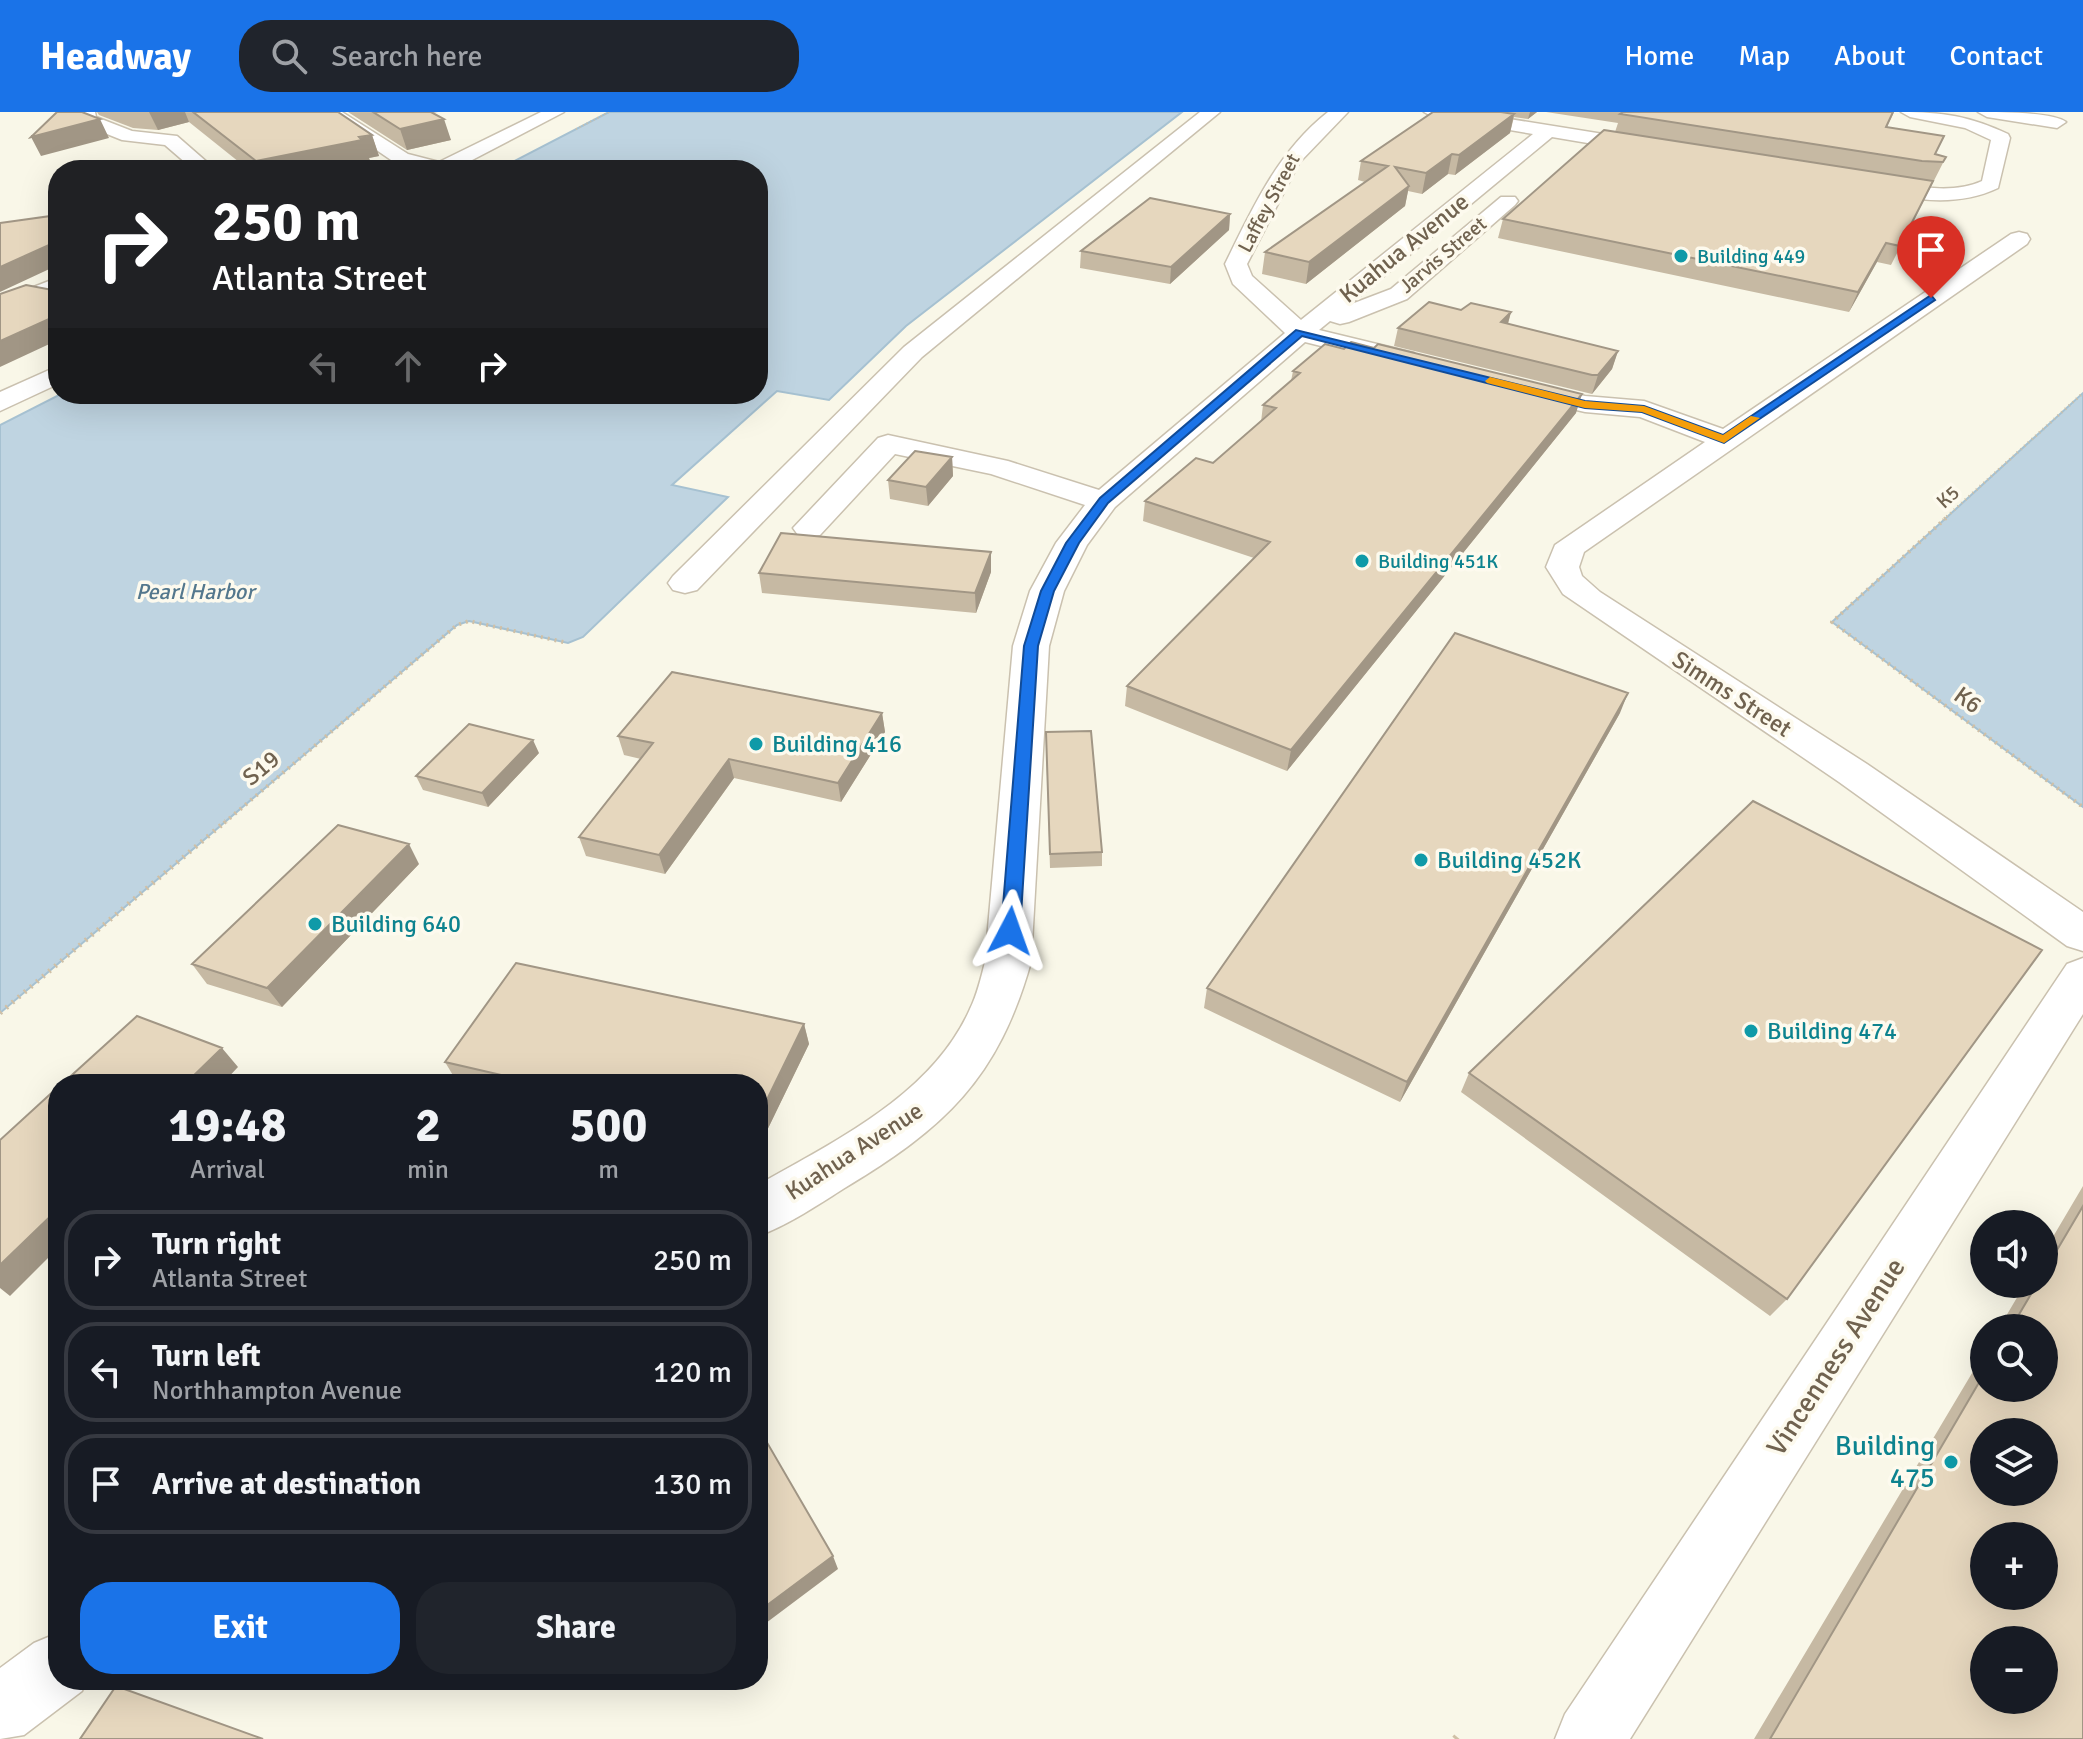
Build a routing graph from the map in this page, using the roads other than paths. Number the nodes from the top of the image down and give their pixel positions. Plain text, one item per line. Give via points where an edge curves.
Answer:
1 (86, 112) edge
2 (330, 112) edge
3 (555, 112) edge
4 (575, 112) edge
5 (1211, 112) edge
6 (1339, 112) edge
7 (1433, 112) edge
8 (1910, 112) edge
9 (1987, 112) edge
10 (2057, 122) dead end
11 (1541, 136) junction
12 (1669, 151) edge
13 (194, 160) edge
14 (408, 160) edge
15 (457, 160) edge
16 (480, 160) edge
17 (1852, 180) edge
18 (1524, 187) dead end
19 (2019, 239) dead end
20 (48, 288) edge
21 (0, 309) edge
22 (1300, 333) junction
23 (48, 361) edge
24 (1433, 366) edge
25 (48, 379) edge
26 (1492, 381) edge
27 (0, 384) edge
28 (0, 403) edge
29 (1724, 439) junction
30 (1104, 501) junction
31 (809, 528) dead end
32 (685, 583) dead end
33 (2083, 934) edge
34 (2083, 976) edge
35 (768, 1206) edge
36 (48, 1675) edge
37 (0, 1711) edge
38 (1590, 1739) edge

1 - 13 street via 88,120 126,135 170,140
2 - 14 street
3 - 15 street
4 - 16 street
5 - 32 street via 913,352
6 - 22 street, Laffey Street via 1299,146 1236,264 1241,279
7 - 11 street
8 - 17 street via 1970,123 2001,138 1991,184 1975,191 1936,193
9 - 10 street
11 - 12 street
11 - 22 street, Kuahua Avenue
18 - 22 street, Jarvis Street via 1399,294
19 - 29 street
20 - 21 street
22 - 24 street
22 - 30 street, Kuahua Avenue
23 - 27 street
25 - 28 street
26 - 29 street via 1585,404 1644,409
29 - 33 street, Simms Street via 1568,550 1562,561 1567,580
30 - 31 street via 998,467 888,444
30 - 35 street, Kuahua Avenue via 1072,543 1047,591 1031,646 1008,962 991,1024 964,1065 918,1113
34 - 38 street, Vincenness Avenue
36 - 37 street

